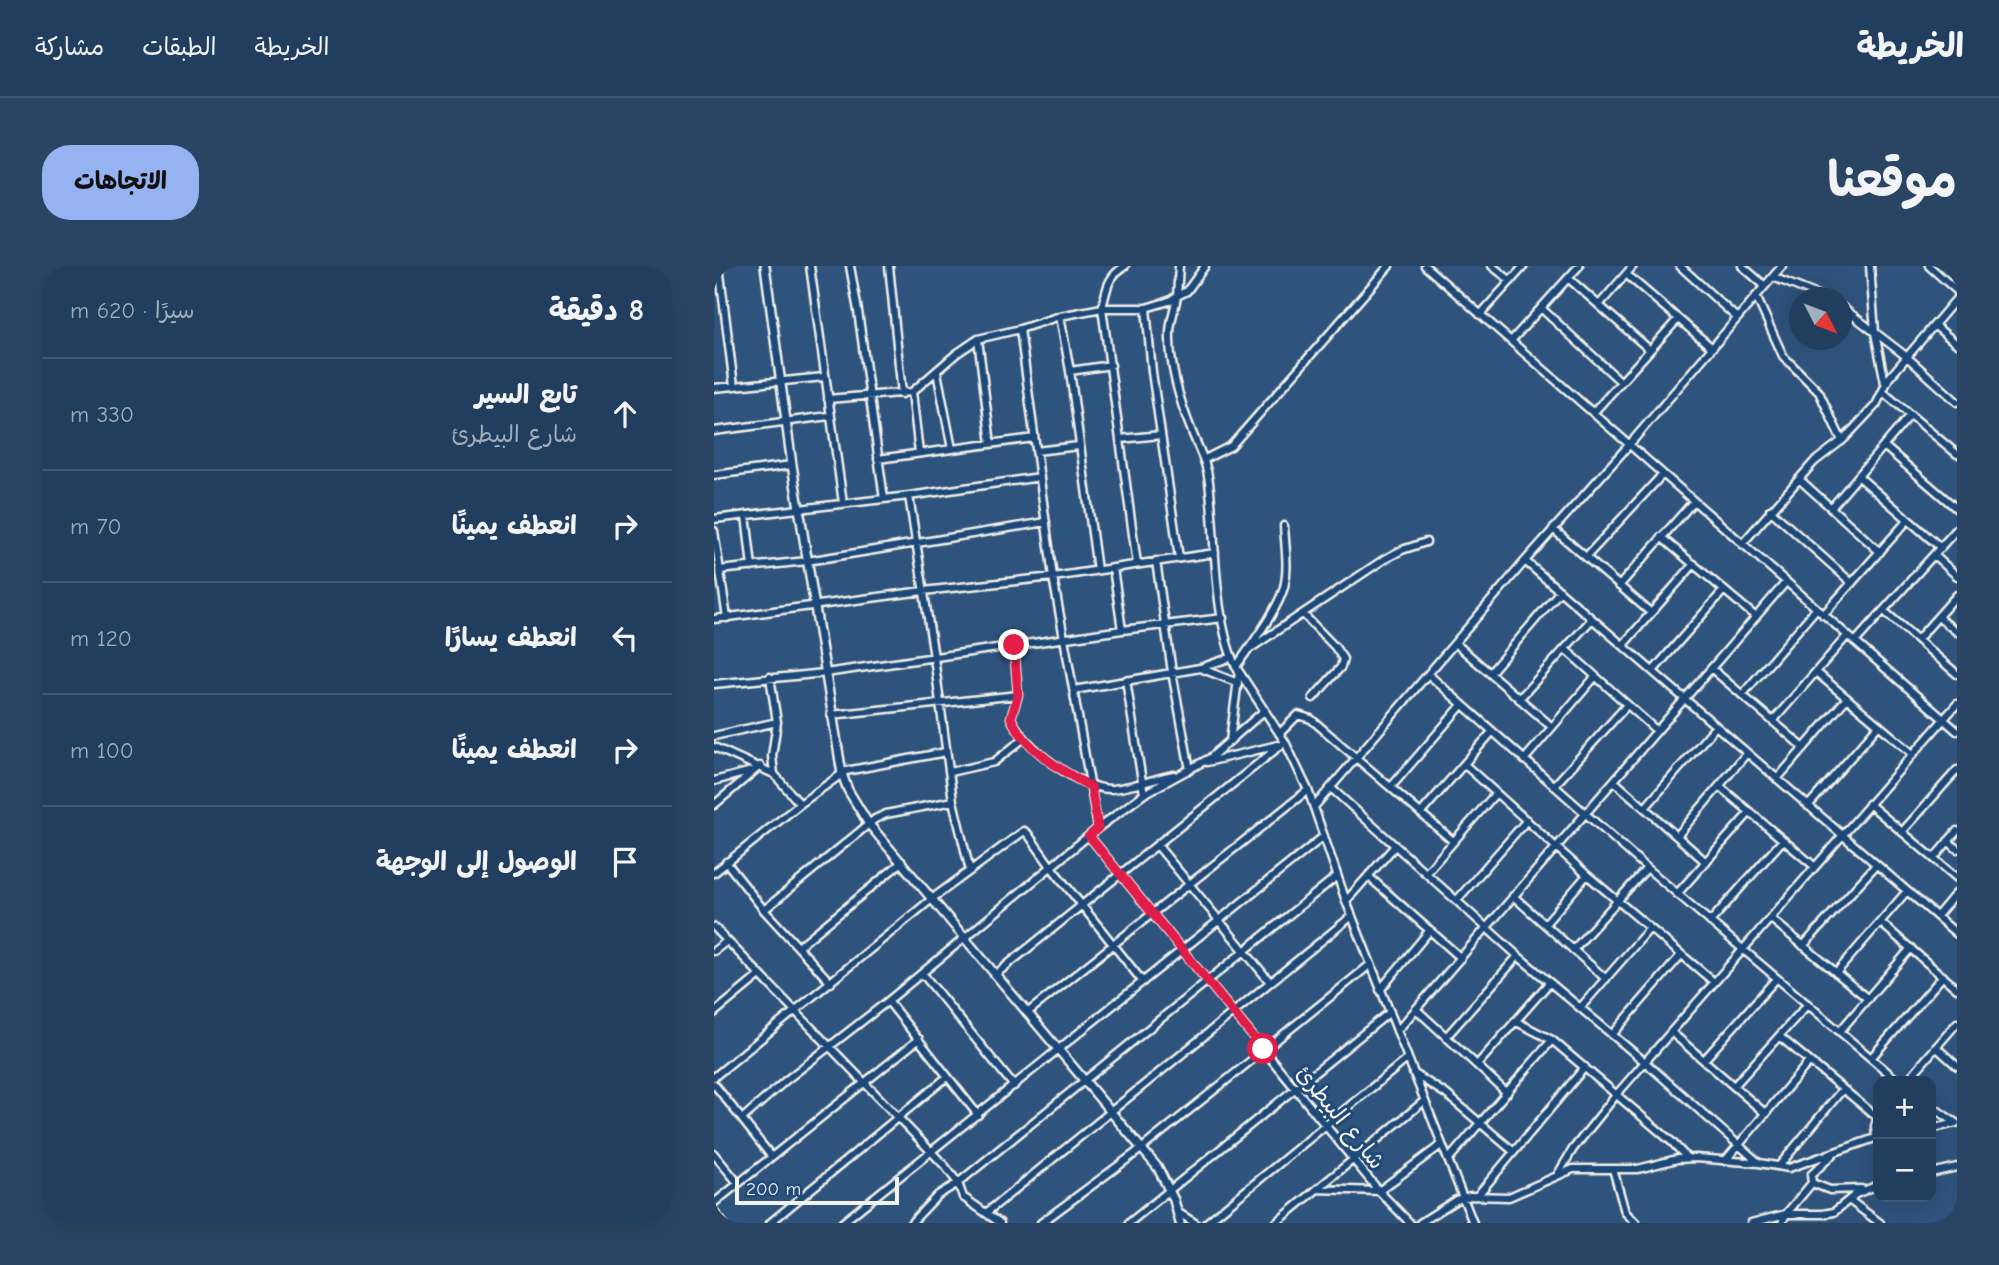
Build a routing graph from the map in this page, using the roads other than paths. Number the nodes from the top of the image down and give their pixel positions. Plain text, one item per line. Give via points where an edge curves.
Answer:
1 (719, 266) edge
2 (765, 266) edge
3 (810, 266) edge
4 (850, 266) edge
5 (889, 266) edge
6 (1125, 266) edge
7 (1179, 266) edge
8 (1205, 266) edge
9 (1389, 266) edge
10 (1425, 266) edge
11 (1492, 266) edge
12 (1524, 266) edge
13 (1579, 266) edge
14 (1633, 266) edge
15 (1680, 266) edge
16 (1742, 266) edge
17 (1782, 266) edge
18 (1870, 266) edge
19 (1929, 266) edge
20 (1626, 274) junction
21 (1773, 277) junction
22 (1568, 278) junction
23 (1511, 281) junction
24 (1765, 286) junction
25 (1798, 287) edge
26 (1957, 290) edge
27 (1177, 296) junction
28 (1756, 296) junction
29 (1957, 299) edge
30 (1599, 305) junction
31 (1102, 308) junction
32 (1146, 308) junction
33 (1541, 308) junction
34 (1480, 315) junction
35 (1852, 315) edge
36 (1060, 316) junction
37 (1737, 318) junction
38 (1678, 319) junction
39 (1934, 325) junction
40 (1020, 329) junction
41 (1875, 334) junction
42 (978, 339) junction
43 (1511, 341) junction
44 (1957, 344) edge
45 (1711, 347) junction
46 (1650, 349) junction
47 (1907, 357) junction
48 (1111, 365) junction
49 (1070, 371) junction
50 (937, 372) junction
51 (824, 377) junction
52 (781, 381) junction
53 (1620, 381) junction
54 (1885, 383) junction
55 (734, 386) junction
56 (714, 388) edge
57 (912, 392) junction
58 (1882, 392) junction
59 (902, 394) junction
60 (869, 396) junction
61 (828, 399) junction
62 (1957, 402) edge
63 (1593, 413) junction
64 (1910, 415) junction
65 (829, 416) junction
66 (786, 422) junction
67 (714, 431) edge
68 (1161, 435) junction
69 (1034, 438) junction
70 (1120, 439) junction
71 (1842, 441) junction
72 (991, 444) junction
73 (1629, 445) junction
74 (1079, 446) junction
75 (1884, 446) junction
76 (952, 449) junction
77 (1036, 451) junction
78 (919, 453) junction
79 (1957, 454) edge
80 (878, 459) junction
81 (1205, 460) junction
82 (792, 465) junction
83 (714, 475) edge
84 (1662, 475) junction
85 (1858, 476) junction
86 (1040, 477) junction
87 (1799, 479) junction
88 (909, 496) junction
89 (884, 499) junction
90 (1693, 502) junction
91 (843, 503) junction
92 (1831, 508) junction
93 (799, 509) junction
94 (1957, 509) edge
95 (1770, 510) junction
96 (746, 515) junction
97 (714, 519) edge
98 (1908, 520) junction
99 (1046, 523) junction
100 (1284, 526) dead end
101 (1553, 529) junction
102 (1957, 529) edge
103 (714, 531) edge
104 (1661, 537) junction
105 (915, 542) junction
106 (1426, 542) dead end
107 (1742, 544) junction
108 (1941, 548) junction
109 (1880, 552) junction
110 (1215, 553) junction
111 (1934, 555) junction
112 (1586, 557) junction
113 (1179, 558) junction
114 (807, 561) junction
115 (1156, 561) junction
116 (1525, 561) junction
117 (1136, 564) junction
118 (1694, 564) junction
119 (752, 567) junction
120 (1113, 568) junction
121 (719, 570) junction
122 (1097, 570) junction
123 (1957, 576) edge
124 (1053, 577) junction
125 (1786, 582) junction
126 (1852, 583) junction
127 (1619, 586) junction
128 (1724, 590) junction
129 (923, 591) junction
130 (1560, 591) junction
131 (1957, 595) edge
132 (814, 607) junction
133 (1816, 609) junction
134 (1884, 611) junction
135 (1650, 612) junction
136 (1303, 614) junction
137 (1823, 615) junction
138 (1756, 617) junction
139 (1938, 617) junction
140 (726, 618) junction
141 (1223, 618) junction
142 (714, 619) edge
143 (1592, 619) junction
144 (1166, 624) junction
145 (1122, 630) junction
146 (1957, 632) edge
147 (1847, 636) junction
148 (1066, 638) junction
149 (1918, 639) junction
150 (1855, 642) junction
151 (1455, 643) junction
152 (1014, 645) junction
153 (1623, 645) junction
154 (1564, 649) junction
155 (1248, 650) junction
156 (934, 657) junction
157 (1232, 657) junction
158 (1200, 668) junction
159 (1712, 669) junction
160 (1238, 670) junction
161 (1653, 671) junction
162 (1816, 671) junction
163 (1172, 672) junction
164 (825, 673) junction
165 (1490, 673) junction
166 (1428, 674) junction
167 (1957, 674) edge
168 (770, 677) junction
169 (1595, 677) junction
170 (1126, 680) junction
171 (1238, 683) junction
172 (714, 684) edge
173 (1074, 690) junction
174 (1018, 695) junction
175 (1742, 695) junction
176 (1313, 698) dead end
177 (1847, 698) junction
178 (1519, 699) junction
179 (1685, 699) junction
180 (939, 704) junction
181 (1957, 704) edge
182 (1462, 705) junction
183 (1627, 705) junction
184 (1265, 710) junction
185 (831, 715) junction
186 (1943, 719) junction
187 (1773, 721) junction
188 (777, 722) junction
189 (1879, 725) junction
190 (1716, 726) junction
191 (1552, 727) junction
192 (1657, 731) junction
193 (1957, 731) edge
194 (1492, 732) junction
195 (1280, 733) junction
196 (714, 736) edge
197 (1023, 739) junction
198 (1229, 742) junction
199 (1283, 743) junction
200 (714, 747) edge
201 (1804, 748) junction
202 (946, 752) junction
203 (1747, 753) junction
204 (1913, 754) junction
205 (1357, 757) junction
206 (1524, 760) junction
207 (1202, 764) junction
208 (1464, 764) junction
209 (757, 768) junction
210 (1957, 770) edge
211 (1187, 771) junction
212 (950, 772) junction
213 (774, 774) junction
214 (842, 774) junction
215 (1777, 779) junction
216 (1614, 780) junction
217 (714, 781) edge
218 (1141, 782) junction
219 (1554, 786) junction
220 (1719, 786) junction
221 (1091, 787) junction
222 (1391, 787) junction
223 (1331, 788) junction
224 (1308, 790) junction
225 (1496, 793) junction
226 (1144, 794) junction
227 (953, 801) junction
228 (800, 804) junction
229 (1869, 804) junction
230 (714, 805) edge
231 (1808, 806) junction
232 (1314, 807) junction
233 (1645, 808) junction
234 (1750, 812) junction
235 (1421, 813) junction
236 (1585, 814) junction
237 (1527, 820) junction
238 (868, 823) junction
239 (1098, 828) junction
240 (1957, 831) edge
241 (1902, 832) junction
242 (1841, 835) junction
243 (1089, 836) junction
244 (1324, 836) junction
245 (1676, 836) junction
246 (1783, 840) junction
247 (1453, 841) junction
248 (1948, 841) junction
249 (1157, 845) junction
250 (1394, 847) junction
251 (1557, 847) junction
252 (1957, 849) edge
253 (1934, 858) junction
254 (726, 862) junction
255 (902, 862) junction
256 (1706, 862) junction
257 (1875, 865) junction
258 (1814, 866) junction
259 (1647, 867) junction
260 (1052, 868) junction
261 (970, 872) junction
262 (714, 873) edge
263 (1426, 873) junction
264 (1121, 874) junction
265 (1587, 875) junction
266 (1337, 876) junction
267 (1368, 876) junction
268 (1957, 878) edge
269 (1189, 884) junction
270 (1907, 891) junction
271 (1957, 892) edge
272 (1677, 894) junction
273 (1513, 897) junction
274 (933, 898) junction
275 (1457, 900) junction
276 (1346, 901) junction
277 (1617, 901) junction
278 (1082, 906) junction
279 (765, 910) junction
280 (1152, 912) junction
281 (1352, 916) junction
282 (1937, 916) junction
283 (1770, 918) junction
284 (1219, 919) junction
285 (1710, 922) junction
286 (1880, 922) junction
287 (1545, 924) junction
288 (714, 927) edge
289 (1487, 927) junction
290 (1650, 928) junction
291 (1430, 930) junction
292 (1957, 934) edge
293 (965, 937) junction
294 (727, 941) junction
295 (1113, 944) junction
296 (1803, 946) junction
297 (798, 947) junction
298 (1911, 948) junction
299 (1182, 949) junction
300 (1573, 950) junction
301 (1742, 950) junction
302 (714, 951) edge
303 (1243, 951) junction
304 (1681, 955) junction
305 (1518, 956) junction
306 (1461, 958) junction
307 (1371, 964) junction
308 (922, 973) junction
309 (1836, 973) junction
310 (760, 975) junction
311 (996, 975) junction
312 (1943, 976) junction
313 (1776, 978) junction
314 (1606, 979) junction
315 (1143, 982) junction
316 (1207, 982) junction
317 (1270, 982) junction
318 (1714, 982) junction
319 (831, 983) junction
320 (1549, 983) junction
321 (1957, 989) edge
322 (1380, 990) junction
323 (1868, 999) junction
324 (888, 1001) junction
325 (1808, 1004) junction
326 (1580, 1008) junction
327 (1416, 1009) junction
328 (796, 1012) junction
329 (1390, 1012) junction
330 (714, 1013) edge
331 (1027, 1013) junction
332 (1233, 1014) junction
333 (1515, 1021) junction
334 (1957, 1023) edge
335 (1397, 1031) junction
336 (1840, 1031) junction
337 (1671, 1032) junction
338 (1612, 1035) junction
339 (1779, 1036) junction
340 (1446, 1037) junction
341 (919, 1039) junction
342 (1552, 1040) junction
343 (831, 1047) junction
344 (1936, 1047) junction
345 (1058, 1049) junction
346 (1263, 1049) junction
347 (1871, 1058) junction
348 (1408, 1059) junction
349 (1704, 1060) junction
350 (1645, 1062) junction
351 (1809, 1062) junction
352 (1477, 1065) junction
353 (1957, 1066) edge
354 (1585, 1067) junction
355 (1413, 1073) junction
356 (1892, 1076) edge
357 (1911, 1076) edge
358 (714, 1077) edge
359 (947, 1077) junction
360 (1084, 1081) junction
361 (865, 1083) junction
362 (714, 1084) edge
363 (1014, 1086) junction
364 (1734, 1086) junction
365 (1296, 1089) junction
366 (1842, 1090) junction
367 (1507, 1093) junction
368 (1617, 1094) junction
369 (1423, 1101) junction
370 (1936, 1109) edge
371 (1110, 1113) junction
372 (1766, 1114) junction
373 (1873, 1114) edge
374 (978, 1115) junction
375 (899, 1118) junction
376 (742, 1119) junction
377 (1482, 1122) junction
378 (1956, 1123) edge
379 (1326, 1126) junction
380 (1936, 1128) edge
381 (1873, 1138) edge
382 (1441, 1145) junction
383 (1739, 1145) junction
384 (1140, 1149) junction
385 (1513, 1151) junction
386 (1836, 1152) junction
387 (931, 1153) junction
388 (714, 1154) edge
389 (771, 1156) junction
390 (1353, 1158) junction
391 (1687, 1158) junction
392 (1448, 1160) junction
393 (1725, 1161) junction
394 (1759, 1163) junction
395 (1779, 1166) junction
396 (1793, 1167) junction
397 (1957, 1167) edge
398 (1613, 1169) junction
399 (1936, 1173) edge
400 (1558, 1174) junction
401 (1812, 1179) junction
402 (738, 1183) junction
403 (958, 1183) junction
404 (1873, 1186) edge
405 (1867, 1188) junction
406 (1317, 1189) junction
407 (1170, 1191) junction
408 (1379, 1191) junction
409 (1477, 1196) junction
410 (1464, 1197) junction
411 (1849, 1200) junction
412 (714, 1203) edge
413 (714, 1212) edge
414 (1177, 1212) junction
415 (986, 1213) junction
416 (1786, 1214) junction
417 (723, 1223) edge
418 (770, 1223) edge
419 (842, 1223) edge
420 (911, 1223) edge
421 (1000, 1223) edge
422 (1041, 1223) edge
423 (1129, 1223) edge
424 (1180, 1223) edge
425 (1195, 1223) edge
426 (1206, 1223) edge
427 (1276, 1223) edge
428 (1410, 1223) edge
429 (1420, 1223) edge
430 (1473, 1223) edge
431 (1636, 1223) edge
432 (1751, 1223) edge
433 (1782, 1223) edge
434 (1880, 1223) edge

1 - 55 street
2 - 52 main road
3 - 51 street
4 - 60 street
5 - 59 street
6 - 31 street via 1107,282
7 - 27 street
8 - 27 street
9 - 81 street via 1236,441
10 - 34 street
11 - 23 street
12 - 23 street
13 - 22 street
14 - 20 street
15 - 37 street
16 - 24 street
17 - 21 street
18 - 41 street
19 - 26 street
20 - 30 street
20 - 38 street
21 - 24 street
21 - 25 street
22 - 30 street
22 - 33 street
23 - 34 street
24 - 28 street
27 - 32 street
27 - 81 street via 1170,332 1172,362
28 - 37 street
28 - 71 street via 1783,356 1819,392
29 - 39 street
30 - 46 street
31 - 32 street
31 - 36 street
31 - 48 street
32 - 68 street
33 - 43 street
33 - 53 street
34 - 43 street
35 - 41 street
36 - 40 street
36 - 49 street
37 - 45 street
38 - 45 street
38 - 46 street
39 - 44 street
39 - 47 street
40 - 42 street
40 - 69 street
41 - 47 street
41 - 54 street
42 - 50 street
42 - 72 street
43 - 63 street
45 - 73 street
46 - 53 street
47 - 54 street
47 - 62 street
48 - 49 street
48 - 70 street
49 - 74 street
50 - 57 street
50 - 76 street
51 - 52 street
51 - 61 street
52 - 55 street
52 - 66 main road
53 - 63 street
54 - 58 street
55 - 56 street
57 - 59 street
57 - 78 street
58 - 64 street
58 - 71 street via 1876,405
59 - 60 street
60 - 61 street
60 - 80 street
61 - 65 street
63 - 73 street
64 - 75 street
64 - 79 street
65 - 66 street
65 - 91 street
66 - 67 street
66 - 82 main road
68 - 70 street
68 - 113 street
69 - 72 street
69 - 77 street
70 - 117 street
71 - 87 street
72 - 76 street
73 - 84 street
73 - 101 street
74 - 77 street
74 - 122 street
75 - 85 street
75 - 94 street
76 - 78 street
77 - 86 street
78 - 80 street
80 - 89 street
81 - 110 street
82 - 83 street
82 - 93 main road
84 - 90 street
84 - 112 street
85 - 92 street
85 - 98 street
86 - 88 street
86 - 99 street
87 - 92 street
87 - 95 street
88 - 89 street
88 - 105 street
89 - 91 street
90 - 104 street
90 - 107 street
91 - 93 street
92 - 109 street
93 - 96 street
93 - 114 main road
95 - 107 street
95 - 126 street
96 - 97 street
96 - 119 street
98 - 108 street
98 - 109 street
99 - 105 street
99 - 124 street
100 - 155 street via 1284,587
101 - 112 street
101 - 116 street
102 - 108 street
103 - 121 street
104 - 118 street
104 - 127 street
105 - 114 street
105 - 129 street
106 - 136 street via 1383,560
107 - 125 street
108 - 111 street
109 - 126 street
110 - 113 street
110 - 141 street
111 - 123 street
111 - 134 street
112 - 127 street
113 - 115 street
114 - 119 street
114 - 132 main road
115 - 117 street
115 - 144 street
116 - 130 street
116 - 151 street
117 - 120 street
118 - 128 street
118 - 135 street
119 - 121 street
120 - 122 street
120 - 145 street
121 - 140 street
122 - 124 street
124 - 129 street
124 - 148 street
125 - 133 street
125 - 138 street
126 - 137 street
127 - 135 street
128 - 138 street
128 - 161 street
129 - 132 street
129 - 156 street
130 - 143 street
130 - 165 street
131 - 139 street
132 - 140 street
132 - 164 main road
133 - 137 street
133 - 175 street
134 - 149 street
134 - 150 street
135 - 153 street
136 - 155 street
136 - 176 street via 1343,659
137 - 147 street
138 - 159 street
139 - 146 street
139 - 149 street
140 - 142 street
141 - 144 street
141 - 157 street
143 - 153 street
143 - 154 street
144 - 145 street
144 - 163 street
145 - 148 street
147 - 150 street
147 - 162 street
148 - 152 street
148 - 173 street
149 - 167 street
150 - 186 street
151 - 165 street
151 - 166 street
152 - 156 street
152 - 174 street
153 - 161 street
154 - 169 street
154 - 178 street
155 - 160 street
156 - 164 street
156 - 180 street
157 - 158 street
157 - 160 street
158 - 163 street
158 - 171 street
159 - 175 street
159 - 179 street
160 - 171 street
160 - 184 street
161 - 179 street
162 - 177 street
162 - 187 street
163 - 170 street
163 - 211 street
164 - 168 street
164 - 185 main road
165 - 178 street
166 - 182 street
166 - 205 street
168 - 172 street
168 - 188 street
169 - 183 street
169 - 191 street
170 - 173 street
170 - 218 street
171 - 198 street
173 - 221 street
174 - 180 street
174 - 197 street via 1011,718
175 - 187 street
177 - 189 street
177 - 201 street
178 - 191 street
179 - 190 street
179 - 192 street
180 - 185 street
180 - 202 street
181 - 186 street
182 - 194 street
182 - 222 street
183 - 192 street
183 - 219 street
184 - 195 street
184 - 198 street
185 - 214 main road
186 - 193 street
186 - 204 street
187 - 201 street
188 - 196 street
188 - 213 street
189 - 204 street
189 - 231 street
190 - 203 street
190 - 233 street
191 - 206 street
192 - 216 street
194 - 206 street
194 - 208 street
195 - 199 street
195 - 205 street via 1296,716 1305,716
197 - 212 street via 994,762
197 - 221 street
198 - 207 street
199 - 207 street
199 - 224 street
199 - 249 street
200 - 209 street
201 - 215 street
202 - 212 street
202 - 214 street
203 - 215 street
203 - 220 street
204 - 229 street
205 - 222 street
205 - 223 street
206 - 219 street
207 - 211 street
208 - 225 street
208 - 235 street
209 - 213 street
209 - 217 street
209 - 230 street
210 - 241 street
211 - 218 street
211 - 226 street
212 - 227 street
213 - 228 street
214 - 228 street
214 - 238 main road
215 - 231 street
216 - 233 street
216 - 236 street
218 - 221 street via 1118,788
218 - 226 street
219 - 236 street
220 - 234 street
220 - 245 street
221 - 239 street
222 - 235 street
223 - 232 street
223 - 250 street
224 - 232 street
224 - 269 street
225 - 237 street
225 - 247 street
226 - 239 street
227 - 238 street via 886,814
227 - 261 street
228 - 254 street
229 - 241 street
229 - 242 street
231 - 242 street
232 - 244 street
233 - 245 street
234 - 246 street
234 - 256 street
235 - 247 street
236 - 251 street
236 - 259 street
237 - 251 street
237 - 275 street
238 - 255 main road
238 - 279 street
239 - 243 street
240 - 248 street
241 - 253 street
242 - 257 street
242 - 258 street
243 - 260 street
243 - 264 street, شارع البيطرئ
244 - 266 street
244 - 284 street
245 - 256 street
246 - 258 street
246 - 285 street
247 - 263 street
248 - 252 street
248 - 253 street
249 - 264 street
249 - 269 street
250 - 263 street
250 - 267 street
251 - 265 street
251 - 273 street
253 - 268 street
254 - 262 street
254 - 279 street
255 - 274 main road
255 - 297 street
256 - 272 street
257 - 270 street
257 - 296 street
258 - 283 street
259 - 272 street
259 - 277 street
260 - 261 street via 1024,831
260 - 278 street
260 - 293 street
261 - 274 street
263 - 275 street
264 - 278 street
264 - 280 street, شارع البيطرئ
265 - 277 street
265 - 287 street
266 - 276 street
266 - 303 street
267 - 276 street
267 - 291 street
269 - 280 street
269 - 284 street
270 - 282 street
270 - 286 street
271 - 282 street
272 - 285 street
273 - 287 street
273 - 289 street
274 - 293 main road
274 - 319 street
275 - 289 street
276 - 281 street
277 - 290 street
277 - 300 street
278 - 295 street
278 - 311 street
279 - 297 street
280 - 295 street
280 - 299 street, شارع البيطرئ
281 - 307 street
281 - 317 street
282 - 292 street
283 - 296 street
283 - 301 street
284 - 299 street
284 - 303 street
285 - 301 street
286 - 298 street
286 - 309 street
287 - 300 street
288 - 294 street
289 - 305 street
289 - 306 street
290 - 304 street
290 - 314 street
291 - 306 street
291 - 322 street
293 - 308 street
293 - 311 main road
294 - 302 street
294 - 310 street
295 - 315 street
295 - 331 street
296 - 309 street
297 - 319 street
298 - 312 street
298 - 323 street
299 - 315 street
299 - 316 street, شارع البيطرئ
300 - 314 street
301 - 313 street
301 - 318 street
303 - 316 street
303 - 317 street
304 - 318 street
304 - 338 street
305 - 320 street
305 - 340 street
306 - 327 street
307 - 322 street
307 - 346 street
308 - 324 street
308 - 363 street
309 - 323 street
310 - 328 street
310 - 330 street
311 - 331 main road
312 - 321 street
312 - 347 street
313 - 325 street
313 - 349 street
314 - 326 street
315 - 345 street
316 - 332 street, شارع البيطرئ
316 - 360 street
317 - 332 street
318 - 337 street
319 - 328 street
320 - 326 street
320 - 333 street
322 - 329 street
323 - 336 street
324 - 341 street
324 - 343 street
325 - 336 street
325 - 339 street
326 - 338 street
327 - 335 street
327 - 340 street
328 - 343 street
328 - 358 street
329 - 335 street
329 - 365 street
331 - 345 main road
332 - 346 street, شارع البيطرئ
332 - 371 street
333 - 342 street
333 - 352 street
334 - 344 street
335 - 348 street
336 - 347 street
337 - 349 street
337 - 350 street
338 - 350 street
339 - 351 street
339 - 364 street
340 - 352 street
341 - 359 street
341 - 361 street
342 - 354 street
342 - 367 street
343 - 361 street
343 - 376 street
344 - 353 street
344 - 357 street
345 - 360 main road
345 - 363 street
346 - 365 street, شارع البيطرئ
346 - 384 street
347 - 356 street
348 - 355 street
348 - 379 street
349 - 364 street
350 - 368 street
350 - 383 street
351 - 366 street
351 - 372 street
352 - 367 street
354 - 368 street
354 - 385 street
355 - 369 street
355 - 377 street
359 - 374 street
359 - 375 street
360 - 371 main road
360 - 403 street
361 - 375 street
361 - 389 street
362 - 376 street
363 - 374 street
364 - 372 street
365 - 379 street, شارع البيطرئ
365 - 407 street
366 - 373 street
366 - 395 street
367 - 377 street
368 - 391 street
368 - 400 street
369 - 382 street
369 - 390 street
370 - 378 street
371 - 384 main road
371 - 415 street
372 - 383 street
374 - 387 street
375 - 387 street
375 - 418 street
376 - 389 street
377 - 385 street
377 - 392 street
378 - 380 street
379 - 390 street, شارع البيطرئ
379 - 426 street
381 - 386 street
382 - 392 street
382 - 408 street
383 - 393 street
383 - 394 street
384 - 407 main road via 1158,1168
384 - 422 street
385 - 409 street
386 - 396 street
386 - 401 street
387 - 403 street
387 - 419 street
388 - 402 street
389 - 402 street
390 - 406 street
390 - 408 street, شارع البيطرئ
391 - 393 street
391 - 398 street via 1638,1169
392 - 410 street
393 - 394 street
394 - 395 street
395 - 396 street
396 - 401 street
397 - 399 street
398 - 400 street via 1573,1169
398 - 431 street via 1625,1212
400 - 409 street via 1505,1198
401 - 405 street via 1830,1190
401 - 416 street
402 - 412 street
403 - 415 street via 963,1197
403 - 420 street via 938,1195
404 - 405 street
405 - 411 street
406 - 408 street
406 - 427 street
407 - 414 main road
407 - 423 street
408 - 428 street, شارع البيطرئ
409 - 410 street
410 - 429 street
410 - 430 street
411 - 416 street via 1834,1212
411 - 434 street
413 - 417 street
414 - 424 main road
414 - 425 street
415 - 421 street
416 - 432 street
416 - 433 street

